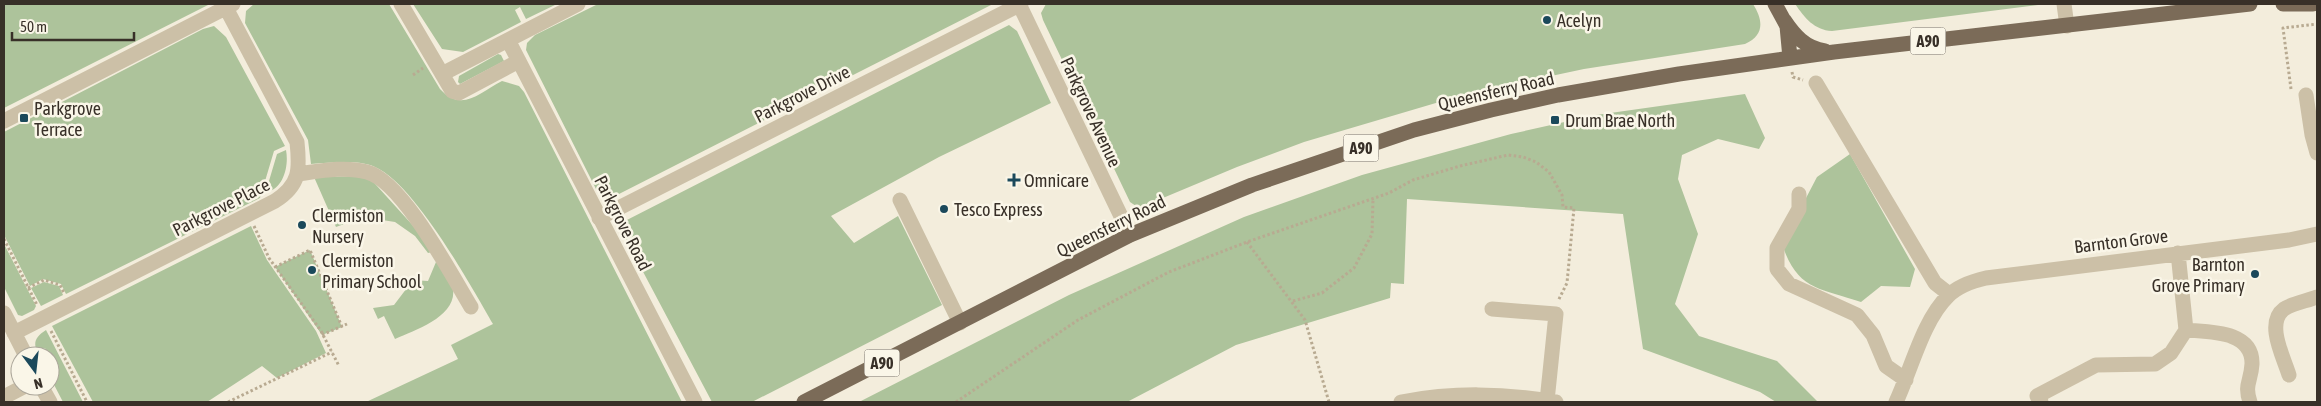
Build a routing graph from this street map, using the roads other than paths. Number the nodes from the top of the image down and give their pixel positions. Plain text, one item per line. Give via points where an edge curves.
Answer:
1 (401, 4) edge
2 (578, 4) edge
3 (1020, 4) edge
4 (1775, 4) edge
5 (2064, 4) edge
6 (2250, 4) edge
7 (2283, 4) edge
8 (2313, 4) edge
9 (229, 6) edge
10 (1784, 20) junction
11 (2067, 26) junction
12 (508, 40) junction
13 (1834, 52) junction
14 (1790, 58) junction
15 (519, 61) junction
16 (442, 74) junction
17 (1816, 83) dead end
18 (2306, 95) road end
19 (4, 121) edge
20 (2315, 134) edge
21 (2317, 153) edge
22 (298, 174) junction
23 (1799, 194) dead end
24 (900, 200) dead end
25 (599, 218) junction
26 (2317, 234) edge
27 (1130, 235) junction
28 (2178, 253) junction
29 (1949, 294) junction
30 (2317, 297) edge
31 (471, 306) dead end
32 (1492, 309) dead end
33 (4, 313) edge
34 (960, 323) junction
35 (2186, 330) junction
36 (14, 333) junction
37 (21, 346) edge
38 (2289, 375) dead end
39 (1906, 380) junction
40 (1419, 401) edge
41 (695, 402) edge
42 (804, 402) edge
43 (1401, 402) edge
44 (1552, 402) edge
45 (1896, 402) edge
46 (2041, 402) edge
47 (2250, 402) edge

1 - 16 street
2 - 12 street
3 - 25 street, Parkgrove Drive
3 - 27 street, Parkgrove Avenue
4 - 10 main road
5 - 11 street
6 - 11 main road, Queensferry Road / A90
7 - 8 main road
9 - 19 street
9 - 22 street via 297,142
10 - 13 main road via 1804,43 1818,50
10 - 14 main road
11 - 13 main road, Queensferry Road / A90
12 - 15 street, Parkgrove Road
12 - 16 street
13 - 14 main road, Queensferry Road / A90
14 - 27 main road, Queensferry Road / A90 via 1621,83 1481,112 1329,158 1252,185
15 - 16 street via 459,93 452,91
15 - 25 street, Parkgrove Road
17 - 29 street via 1935,283
18 - 20 street
20 - 21 street
22 - 31 street via 346,169 367,172 385,181 416,220
22 - 36 street, Parkgrove Place via 286,194
23 - 39 street via 1799,209 1777,248 1777,269 1789,284 1857,315 1873,335 1886,366
24 - 34 street
25 - 41 street, Parkgrove Road
26 - 28 street, Barnton Grove
27 - 34 main road, Queensferry Road / A90
28 - 29 street, Barnton Grove via 1986,278
28 - 35 street
29 - 39 street, Barnton Grove via 1928,327
30 - 38 street via 2285,308 2277,319 2276,331
32 - 44 street via 1560,314
33 - 36 street
34 - 42 main road, Queensferry Road / A90
35 - 46 street via 2171,354 2154,364 2096,365 2037,396
35 - 47 street via 2231,334 2247,347 2252,362 2246,389
36 - 37 street
39 - 45 street, Barnton Grove
40 - 43 street
40 - 44 street via 1490,394

